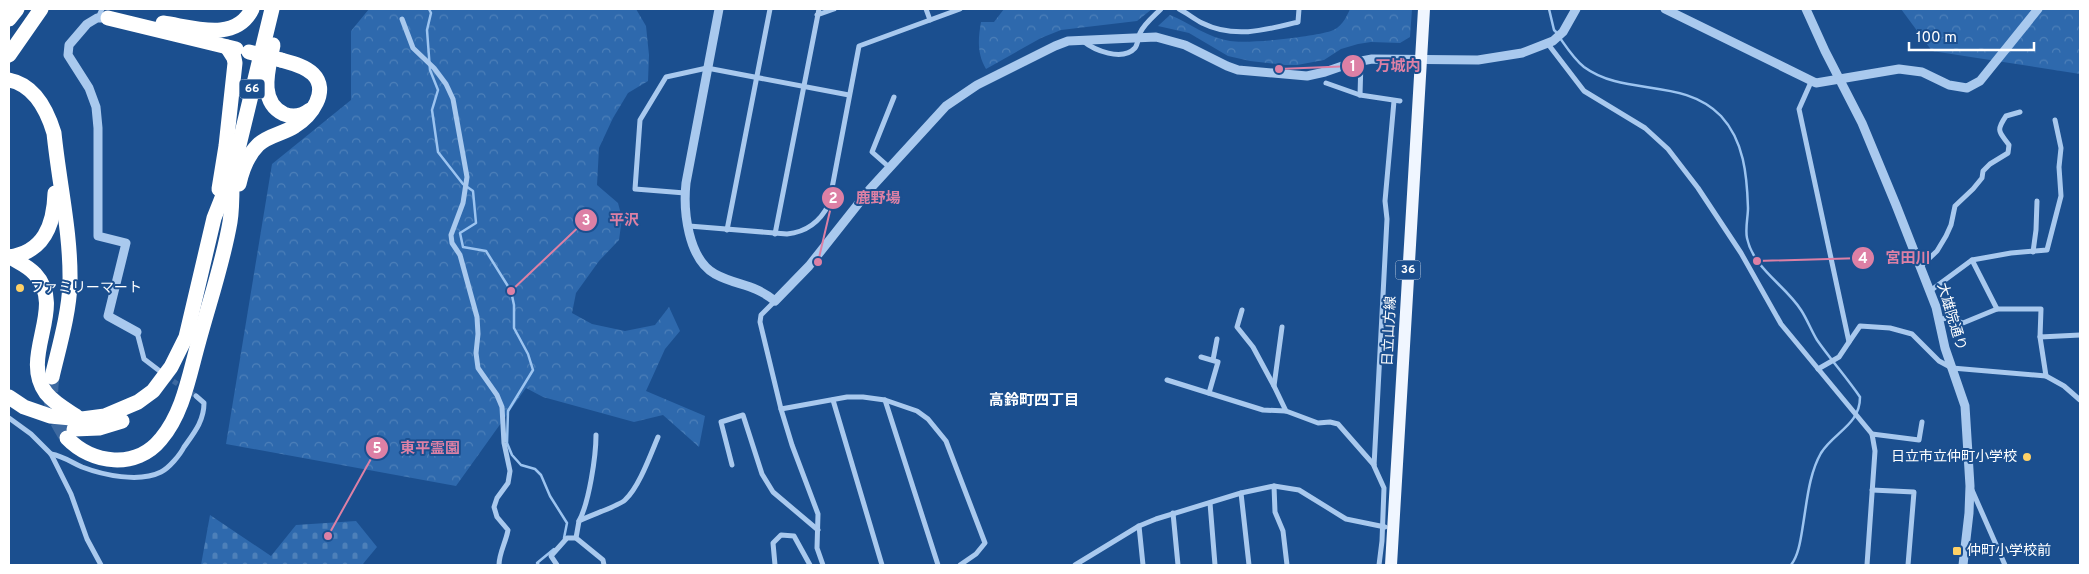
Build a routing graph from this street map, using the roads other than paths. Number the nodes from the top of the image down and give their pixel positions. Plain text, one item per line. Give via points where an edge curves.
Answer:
1 (17, 9) edge
2 (41, 9) edge
3 (252, 9) edge
4 (272, 9) edge
5 (280, 9) edge
6 (719, 9) edge
7 (770, 9) edge
8 (834, 9) edge
9 (926, 9) edge
10 (960, 9) edge
11 (1161, 9) edge
12 (1179, 9) edge
13 (1300, 9) edge
14 (1424, 9) edge
15 (1576, 9) edge
16 (1665, 9) edge
17 (1806, 9) edge
18 (2038, 9) edge
19 (818, 12) edge
20 (105, 15) edge
21 (402, 18) dead end
22 (9, 19) edge
23 (930, 20) junction
24 (134, 25) junction
25 (1138, 38) junction
26 (1081, 40) junction
27 (1551, 42) junction
28 (227, 47) junction
29 (10, 54) edge
30 (1421, 59) junction
31 (1361, 60) junction
32 (707, 68) junction
33 (757, 77) junction
34 (1840, 79) junction
35 (9, 80) edge
36 (1810, 82) junction
37 (1326, 83) dead end
38 (804, 86) junction
39 (850, 95) junction
40 (1360, 95) junction
41 (894, 97) dead end
42 (315, 105) junction
43 (2020, 112) dead end
44 (2055, 120) dead end
45 (57, 159) junction
46 (889, 167) junction
47 (233, 170) junction
48 (684, 193) junction
49 (2037, 202) dead end
50 (214, 218) junction
51 (230, 221) junction
52 (689, 226) junction
53 (727, 230) junction
54 (775, 234) junction
55 (2033, 252) junction
56 (9, 257) edge
57 (1972, 260) junction
58 (1920, 267) junction
59 (1930, 291) junction
60 (775, 301) junction
61 (1997, 309) junction
62 (1242, 310) dead end
63 (1940, 319) junction
64 (205, 320) junction
65 (1282, 327) dead end
66 (136, 332) joint
67 (2080, 335) edge
68 (2040, 337) junction
69 (1217, 339) dead end
70 (1849, 342) junction
71 (1201, 357) dead end
72 (1213, 360) junction
73 (1952, 368) junction
74 (1818, 370) junction
75 (160, 372) tunnel mouth
76 (2046, 376) junction
77 (52, 377) tunnel mouth
78 (1167, 380) dead end
79 (1274, 386) junction
80 (9, 387) edge
81 (1209, 393) junction
82 (9, 396) edge
83 (196, 396) tunnel mouth
84 (832, 400) junction
85 (885, 400) junction
86 (2080, 400) edge
87 (9, 405) edge
88 (781, 409) junction
89 (36, 411) junction
90 (1286, 411) junction
91 (9, 418) edge
92 (82, 419) junction
93 (1922, 422) dead end
94 (1872, 434) junction
95 (596, 435) dead end
96 (658, 437) dead end
97 (67, 438) tunnel mouth
98 (51, 454) junction
99 (732, 465) dead end
100 (1374, 466) junction
101 (1274, 486) junction
102 (1970, 486) junction
103 (1872, 490) junction
104 (1241, 493) junction
105 (1210, 503) junction
106 (1173, 514) junction
107 (579, 522) junction
108 (1139, 526) junction
109 (1388, 528) junction
110 (818, 530) junction
111 (576, 538) junction
112 (101, 565) edge
113 (499, 565) edge
114 (557, 565) edge
115 (604, 565) edge
116 (775, 565) edge
117 (810, 565) edge
118 (823, 565) edge
119 (882, 565) edge
120 (938, 565) edge
121 (960, 565) edge
122 (1075, 565) edge
123 (1143, 565) edge
124 (1178, 565) edge
125 (1215, 565) edge
126 (1249, 565) edge
127 (1287, 565) edge
128 (1379, 565) edge
129 (1391, 565) edge
130 (1867, 565) edge
131 (1908, 565) edge
132 (1963, 565) edge
133 (2005, 565) edge

1 - 22 highway
2 - 29 highway
3 - 24 highway via 242,23 219,31 153,22
4 - 47 highway, 66
5 - 42 highway via 267,79 270,100 287,116 300,115
6 - 32 street
7 - 33 street
8 - 19 street
9 - 23 street
10 - 23 street
11 - 25 street
12 - 13 street via 1215,29 1247,33 1298,22
14 - 30 main road, 日立山方線 / 36
15 - 27 street via 1563,32
16 - 36 street
17 - 34 street, 大雄院通り
18 - 34 street via 1973,86 1959,88 1922,72 1905,69
19 - 38 street
20 - 24 highway
20 - 66 street via 87,24 77,34 69,45 68,55 89,88 96,107 98,236 126,243 108,316
21 - 113 street via 413,48 434,68 453,99 467,177 463,203 451,235 452,244 460,255 477,317 478,368 502,407 510,471 508,483 494,507 497,518 508,530
23 - 39 street via 859,46
24 - 28 highway
25 - 26 street
25 - 26 street via 1135,47 1122,54 1106,52
25 - 31 street via 1170,40 1227,66 1249,72 1307,76
26 - 46 street via 1055,46 964,92 931,120
27 - 30 street via 1498,58
27 - 74 street via 1584,91 1645,128 1668,149 1741,253 1781,324
28 - 42 highway, bridge via 302,66 314,74 319,86
28 - 50 highway via 235,63
30 - 31 street
30 - 109 main road, 日立山方線 / 36
31 - 40 street
32 - 33 street
32 - 48 street
32 - 48 street via 666,77 640,120 635,189
33 - 38 street
33 - 53 street
34 - 36 street
34 - 58 street, 大雄院通り via 1862,123
35 - 45 highway via 27,88 40,101 50,118
36 - 70 street via 1799,109
37 - 40 street
38 - 39 street
38 - 54 street
39 - 54 street via 824,213 798,233
40 - 100 street via 1397,101 1385,201 1387,219
41 - 46 street via 872,152
42 - 51 highway via 301,122 267,138 254,149 244,168
43 - 58 street via 2006,116 2000,128 2000,135 2009,145 2008,153 1983,171 1982,178 1955,206 1951,225 1937,251
44 - 55 street via 2061,148 2061,196 2047,250
45 - 56 highway via 54,212 49,229 30,251
45 - 77 highway via 70,284
46 - 60 street via 809,266
47 - 50 highway
47 - 51 highway
48 - 52 street
49 - 55 street
50 - 92 highway via 186,337 171,367 153,390 138,402 104,416
51 - 64 highway
52 - 53 street
52 - 60 street via 694,250 707,268 724,278 760,290
53 - 54 street
55 - 57 street
56 - 92 highway via 35,274 46,294 47,307 38,357 45,392 56,404
57 - 59 street
57 - 61 street
58 - 59 street, 大雄院通り
59 - 63 street, 大雄院通り
60 - 88 street via 761,315 760,322
61 - 63 street via 1963,323 1950,318
61 - 68 street via 2041,309
62 - 79 street via 1237,327 1253,347
63 - 73 street, 大雄院通り
64 - 87 highway via 179,372 166,390 145,408 122,421 98,428 63,428 26,416
64 - 97 highway via 181,402 160,440 138,455 111,460 91,456
65 - 79 street
66 - 75 street via 144,359
67 - 68 street
68 - 76 street
69 - 72 street
70 - 73 street via 1860,326 1890,328 1912,334 1939,361
70 - 74 street via 1839,357
71 - 72 street
72 - 81 street via 1218,362
73 - 76 street
73 - 102 street, 大雄院通り via 1965,406
74 - 94 street
76 - 86 street
78 - 81 street
79 - 90 street
80 - 89 highway
81 - 90 street via 1263,410
82 - 89 highway
83 - 98 street via 204,403 201,423 182,451 161,472 133,478 105,475 62,455
84 - 85 street via 863,396
84 - 88 street
84 - 119 street
85 - 120 street
85 - 121 street via 917,411 946,441 985,543
88 - 110 street via 818,514
89 - 92 highway via 50,416
90 - 100 street via 1318,422 1338,424
91 - 98 street
93 - 94 street via 1919,440
94 - 103 street via 1875,451
95 - 107 street via 596,458 584,513
96 - 107 street via 644,471 625,501
98 - 112 street
99 - 110 street via 721,422 743,415 762,474 773,492
100 - 109 street via 1384,488
101 - 104 street
101 - 109 street via 1299,490 1346,519
101 - 127 street via 1275,512 1283,531
102 - 132 street, 大雄院通り
102 - 133 street
103 - 130 street
103 - 131 street via 1914,492
104 - 105 street
104 - 126 street
105 - 106 street
105 - 125 street
106 - 108 street
106 - 124 street
107 - 111 street
108 - 122 street
108 - 123 street
109 - 128 street
109 - 129 main road, 日立山方線 / 36
110 - 118 street via 816,548
111 - 114 street via 567,538 551,556
111 - 115 street
116 - 117 street via 773,543 781,535 794,536

